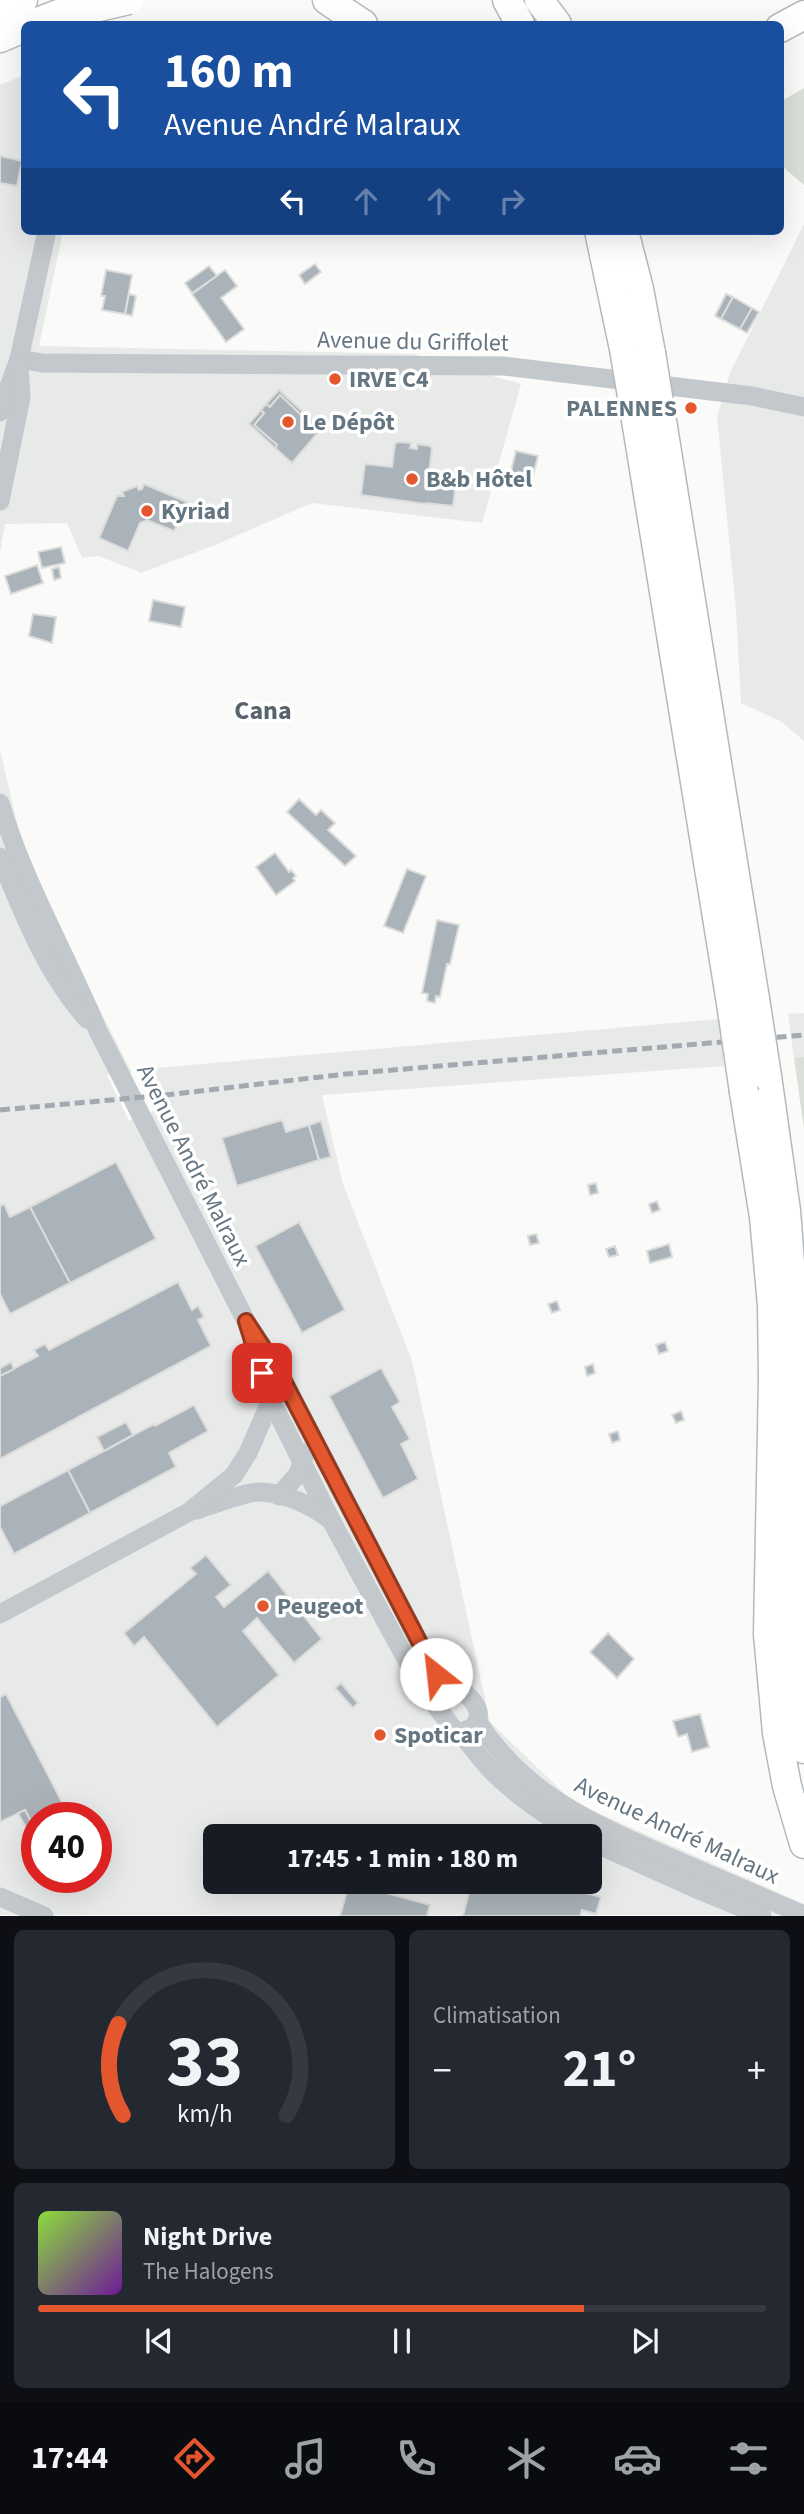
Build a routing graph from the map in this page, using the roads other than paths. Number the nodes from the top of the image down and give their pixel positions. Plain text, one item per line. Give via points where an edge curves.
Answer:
1 (23, 0) edge
2 (128, 0) edge
3 (327, 0) edge
4 (507, 0) edge
5 (539, 0) edge
6 (89, 8) edge
7 (0, 10) edge
8 (804, 15) edge
9 (44, 21) edge
10 (358, 21) edge
11 (518, 21) edge
12 (554, 21) edge
13 (784, 26) edge
14 (21, 29) edge
15 (0, 38) edge
16 (46, 235) edge
17 (600, 235) edge
18 (625, 235) edge
19 (637, 351) junction
20 (19, 359) junction
21 (804, 407) edge
22 (0, 412) edge
23 (0, 501) edge
24 (0, 803) edge
25 (0, 857) edge
26 (98, 1031) junction
27 (755, 1084) junction
28 (246, 1321) junction
29 (271, 1400) junction
30 (295, 1404) junction
31 (254, 1440) junction
32 (301, 1449) junction
33 (279, 1496) junction
34 (189, 1512) junction
35 (332, 1522) junction
36 (358, 1526) junction
37 (0, 1614) edge
38 (456, 1691) junction
39 (438, 1709) junction
40 (469, 1726) junction
41 (804, 1749) edge
42 (560, 1824) edge
43 (804, 1844) edge
44 (602, 1847) edge
45 (0, 1897) edge
46 (804, 1915) edge
47 (44, 1916) edge
48 (762, 1916) edge

1 - 7 highway
2 - 6 highway, bridge
3 - 10 highway
4 - 11 highway
5 - 12 highway
6 - 9 highway
8 - 13 highway
14 - 15 highway
16 - 20 street
17 - 19 highway
18 - 19 highway via 639,289
19 - 27 highway, bridge
20 - 21 street, Avenue du Griffolet via 42,363 504,366 742,394
20 - 22 street
20 - 23 street via 21,397
24 - 26 street, Avenue André Malraux via 41,912
25 - 26 street, Avenue André Malraux via 67,997
26 - 28 street, Avenue André Malraux
27 - 41 highway via 786,1211 793,1301 790,1628
27 - 43 highway via 772,1306 770,1671 787,1786
28 - 29 street, Avenue André Malraux
28 - 30 street, Avenue André Malraux
29 - 31 street
29 - 32 street, Avenue André Malraux
30 - 32 street, Avenue André Malraux
30 - 36 street, Avenue André Malraux
31 - 32 street
31 - 34 street via 234,1475
32 - 33 street via 298,1474
32 - 35 street, Avenue André Malraux
32 - 36 street, Avenue André Malraux
33 - 34 street via 260,1491
33 - 35 street via 318,1511
34 - 37 street
35 - 39 street, Avenue André Malraux via 404,1657
36 - 38 street, Avenue André Malraux via 436,1674
38 - 39 street via 442,1699
38 - 40 street via 465,1693 480,1714
39 - 40 street via 456,1732
40 - 42 street, Avenue André Malraux via 491,1770
40 - 46 street, Avenue André Malraux via 568,1810
44 - 48 street, Avenue André Malraux
45 - 47 street

